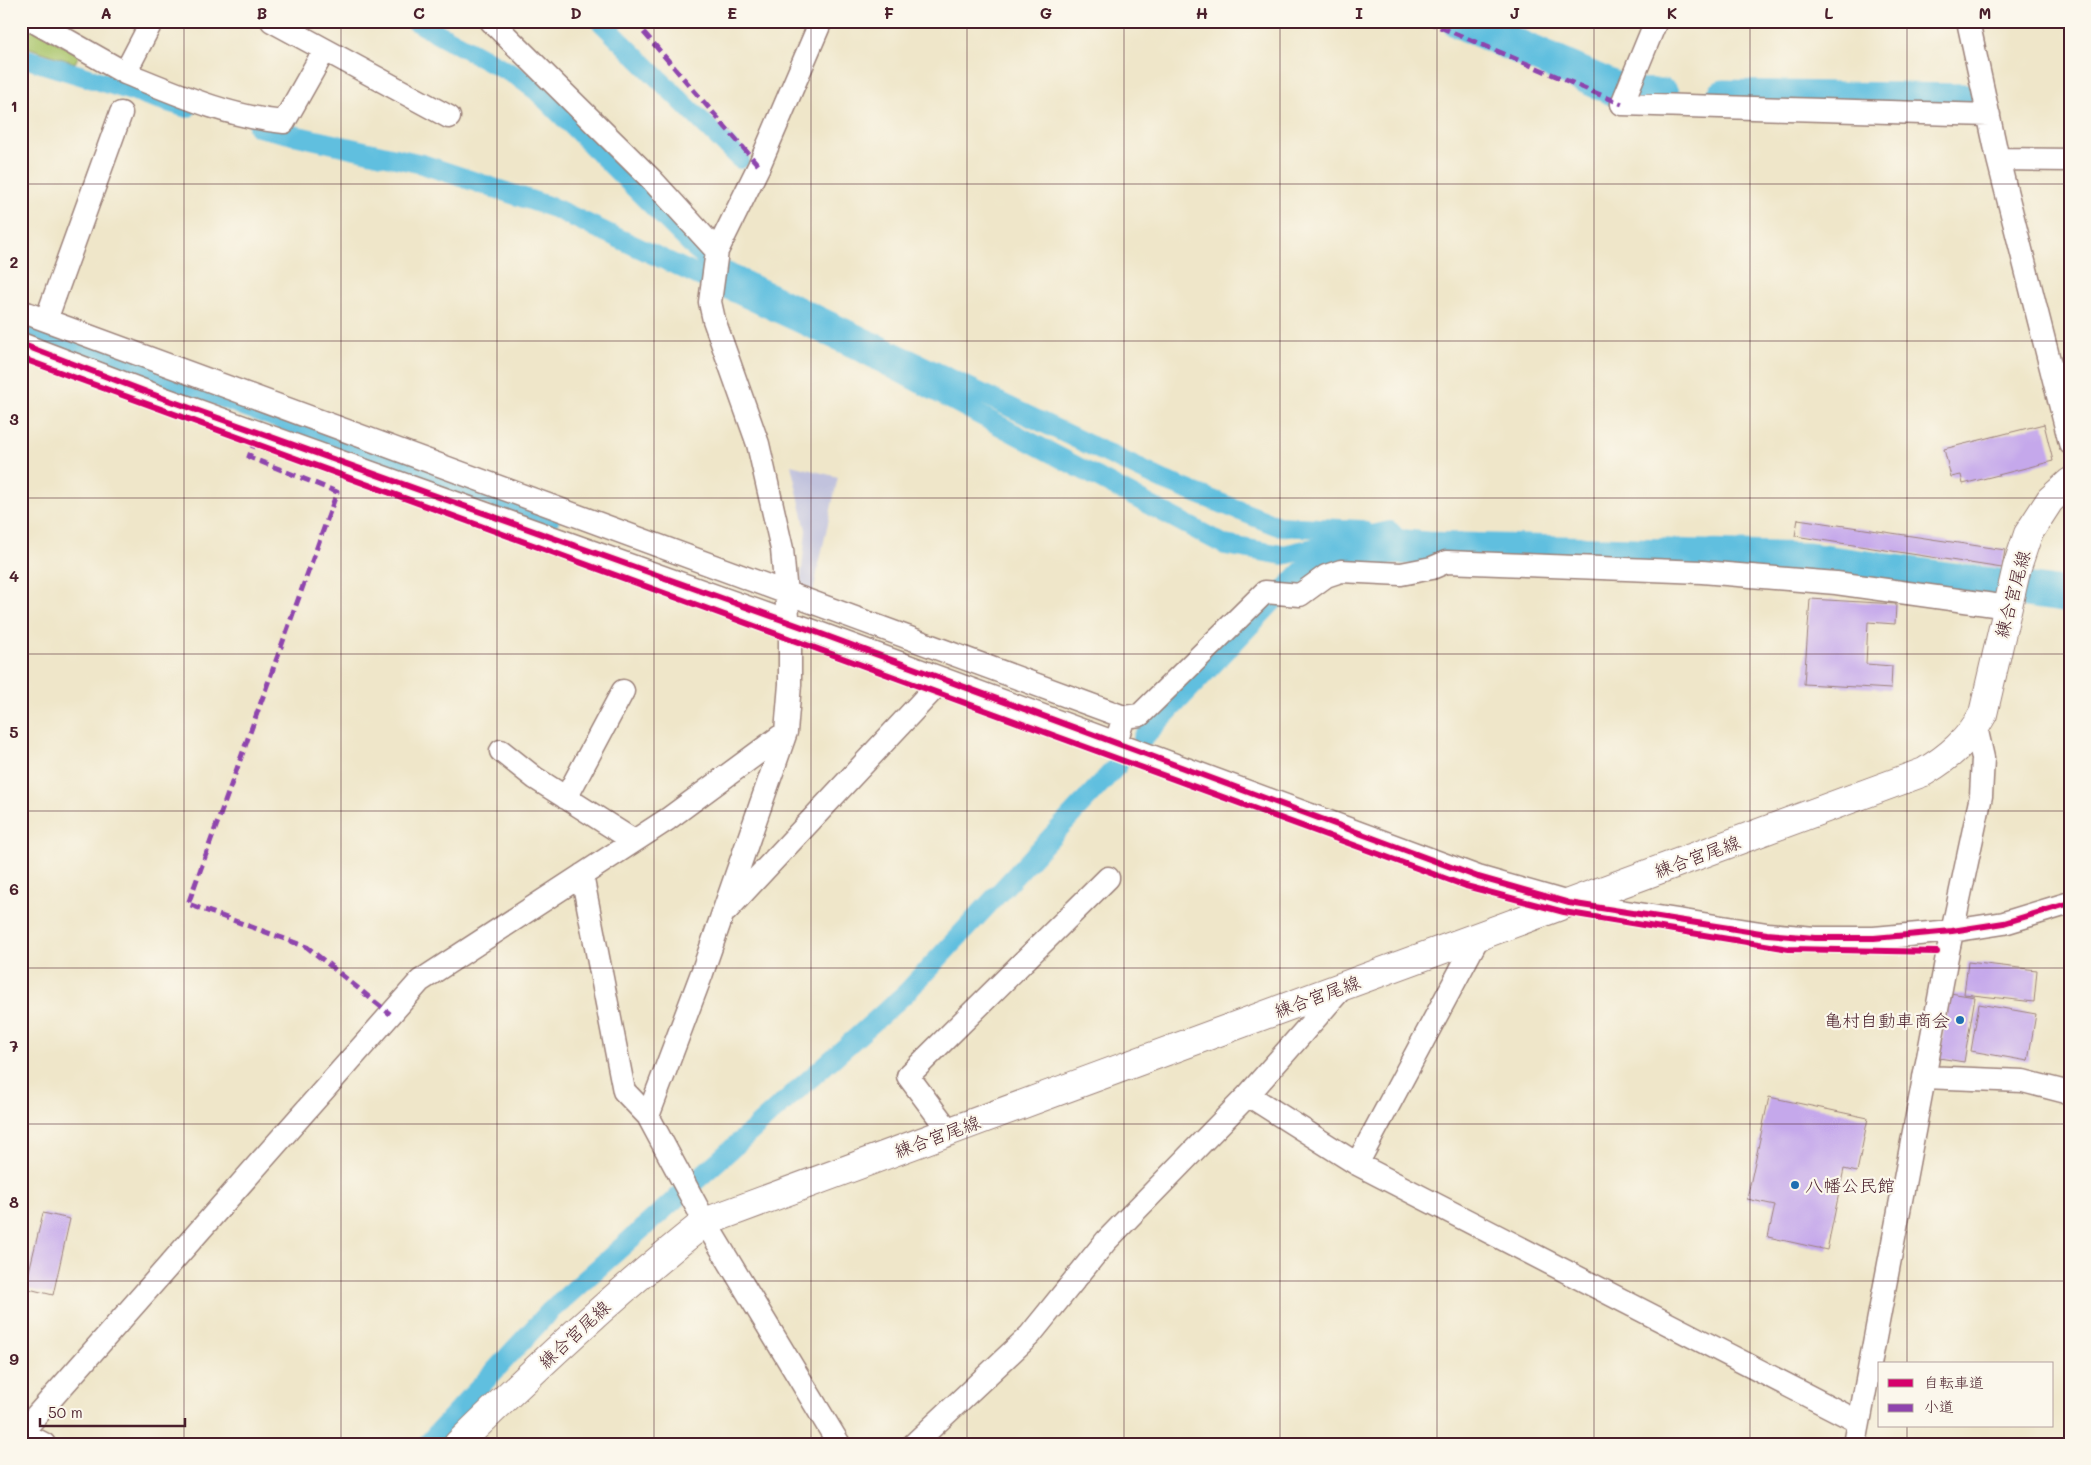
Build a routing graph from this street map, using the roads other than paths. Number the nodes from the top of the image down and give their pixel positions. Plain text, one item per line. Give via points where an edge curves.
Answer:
1 (33, 21) edge
2 (152, 21) edge
3 (272, 21) edge
4 (491, 21) edge
5 (820, 21) edge
6 (1656, 21) edge
7 (1968, 21) edge
8 (324, 51) junction
9 (126, 74) junction
10 (121, 113) dead end
11 (1989, 115) junction
12 (449, 117) dead end
13 (1998, 158) junction
14 (2070, 160) edge
15 (716, 256) junction
16 (21, 311) edge
17 (46, 320) junction
18 (21, 344) edge
19 (2070, 443) edge
20 (2070, 482) edge
21 (786, 593) junction
22 (2008, 607) junction
23 (789, 622) junction
24 (944, 679) junction
25 (624, 691) dead end
26 (1124, 717) junction
27 (1976, 727) junction
28 (786, 732) junction
29 (1116, 742) junction
30 (501, 752) dead end
31 (566, 798) junction
32 (634, 841) junction
33 (582, 875) junction
34 (1108, 878) dead end
35 (1569, 903) junction
36 (2070, 904) edge
37 (722, 916) junction
38 (1952, 932) junction
39 (1480, 934) junction
40 (1343, 987) junction
41 (1924, 1077) junction
42 (2070, 1093) edge
43 (1248, 1095) junction
44 (648, 1116) junction
45 (950, 1131) junction
46 (1357, 1164) junction
47 (705, 1222) junction
48 (21, 1432) edge
49 (1857, 1433) edge
50 (44, 1444) edge
51 (458, 1444) edge
52 (839, 1444) edge
53 (914, 1444) edge

1 - 9 street
2 - 9 street
3 - 8 street
4 - 15 street via 652,180
5 - 15 street via 766,150
6 - 11 street via 1622,104
7 - 11 street
8 - 9 street via 284,122 208,106
8 - 12 street
10 - 17 street
11 - 13 street
13 - 14 street
13 - 19 street
15 - 21 street via 710,302 758,444 782,549
16 - 17 street
17 - 21 street
18 - 23 street via 165,399
20 - 22 main road, 練合宮尾線 via 2050,500 2028,534
21 - 23 street
21 - 26 street
22 - 26 street via 1836,583 1702,572 1446,562 1401,574 1341,571 1326,576 1300,595 1265,592 1140,715
22 - 27 main road, 練合宮尾線 via 1983,714
23 - 24 street
23 - 28 street via 790,684
24 - 29 street
24 - 37 street
25 - 31 street
26 - 29 street
27 - 35 main road, 練合宮尾線 via 1950,756 1924,772
27 - 38 street via 1983,758 1981,796
28 - 32 street
28 - 37 street
29 - 35 street via 1478,877
30 - 31 street
31 - 32 street
32 - 33 street
33 - 44 street via 624,1091
33 - 48 street via 420,982
34 - 45 street via 908,1076
35 - 38 street via 1767,934 1815,938 1874,938
35 - 39 main road, 練合宮尾線
36 - 38 street via 2004,923
37 - 44 street
38 - 41 street
39 - 40 main road, 練合宮尾線
39 - 46 street
40 - 43 street
40 - 45 main road, 練合宮尾線
41 - 42 street via 2023,1081
41 - 49 street
43 - 46 street
43 - 53 street via 1106,1241 1030,1335
44 - 47 street
45 - 47 main road, 練合宮尾線
46 - 49 street
47 - 51 main road, 練合宮尾線 via 569,1336
47 - 52 street
48 - 50 street

